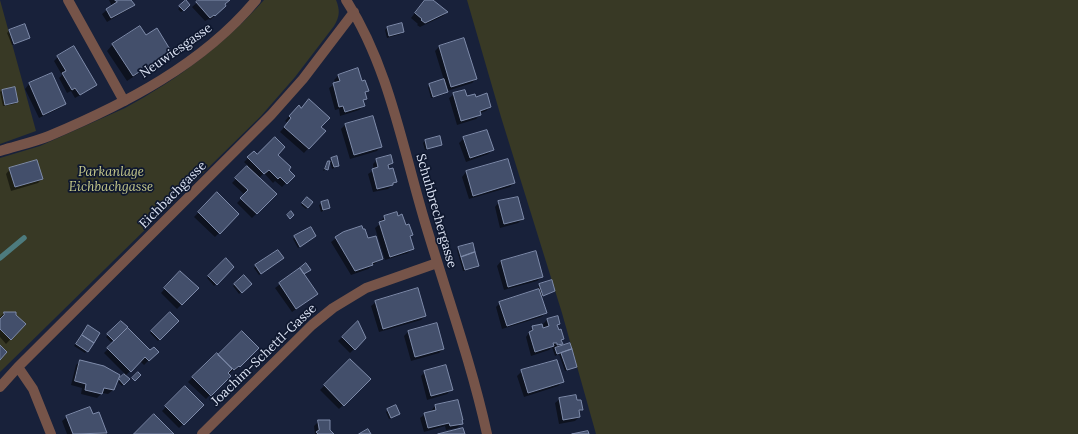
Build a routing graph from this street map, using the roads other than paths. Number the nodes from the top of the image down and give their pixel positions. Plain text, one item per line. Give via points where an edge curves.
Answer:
1 (68, 0) edge
2 (256, 0) edge
3 (346, 0) edge
4 (354, 12) junction
5 (124, 101) junction
6 (0, 151) edge
7 (437, 263) junction
8 (18, 367) junction
9 (0, 387) edge
10 (51, 434) edge
11 (202, 434) edge
12 (487, 434) edge

1 - 5 street
2 - 5 street, Neuwiesgasse via 213,44 168,76
3 - 4 street, Schuhbrechergasse
4 - 7 street, Schuhbrechergasse via 384,77
4 - 8 street, Eichbachgasse via 271,115
5 - 6 street, Neuwiesgasse via 48,136
7 - 11 street, Joachim-Schettl-Gasse via 366,288 333,308 295,341
7 - 12 street, Schuhbrechergasse
8 - 9 street, Eichbachgasse
8 - 10 street via 33,389

